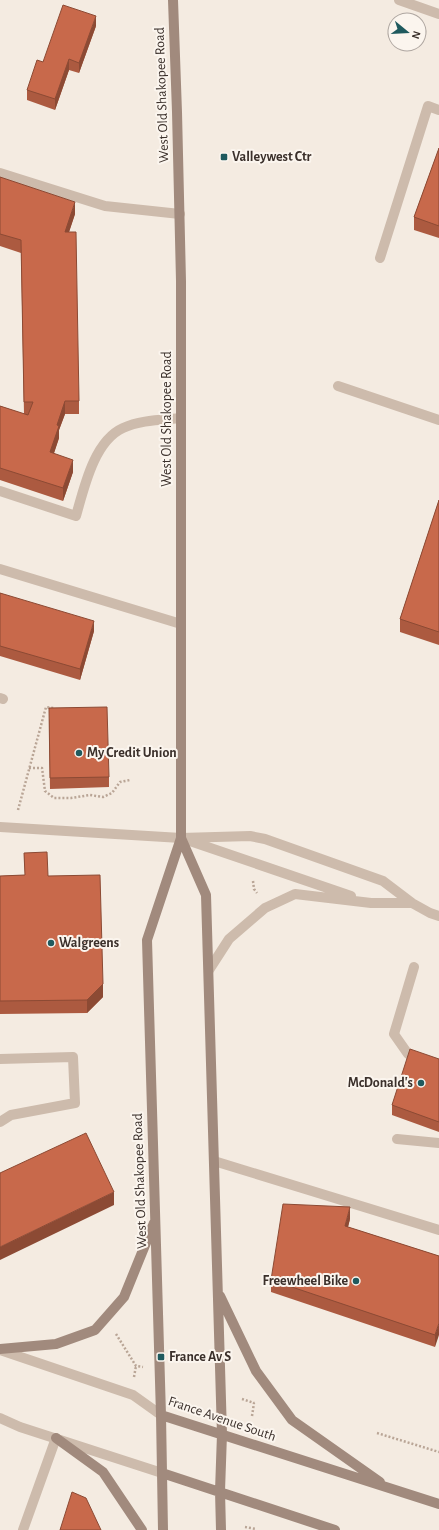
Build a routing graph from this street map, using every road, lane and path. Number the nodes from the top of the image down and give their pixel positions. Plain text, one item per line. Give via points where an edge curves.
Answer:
1 (173, 0) edge
2 (399, 0) edge
3 (439, 14) edge
4 (439, 110) edge
5 (0, 174) edge
6 (180, 214) junction
7 (380, 258) dead end
8 (338, 386) dead end
9 (181, 418) junction
10 (439, 420) edge
11 (0, 491) edge
12 (0, 569) edge
13 (181, 624) junction
14 (60, 709) edge
15 (30, 768) junction
16 (130, 780) dead end
17 (0, 827) edge
18 (12, 828) junction
19 (181, 838) junction
20 (252, 874) dead end
21 (258, 896) dead end
22 (371, 903) junction
23 (412, 903) junction
24 (439, 916) edge
25 (414, 967) dead end
26 (209, 970) junction
27 (0, 1059) edge
28 (439, 1065) edge
29 (0, 1122) edge
30 (398, 1139) dead end
31 (439, 1143) edge
32 (214, 1161) junction
33 (155, 1220) junction
34 (439, 1230) edge
35 (218, 1292) junction
36 (116, 1334) dead end
37 (0, 1350) edge
38 (136, 1366) junction
39 (148, 1368) dead end
40 (134, 1378) dead end
41 (242, 1399) dead end
42 (161, 1414) junction
43 (252, 1416) dead end
44 (0, 1418) edge
45 (377, 1433) dead end
46 (222, 1434) junction
47 (56, 1438) junction
48 (439, 1452) edge
49 (162, 1473) junction
50 (388, 1488) junction
51 (220, 1491) junction
52 (439, 1504) edge
53 (245, 1527) dead end
54 (23, 1530) edge
55 (142, 1530) edge
56 (163, 1530) edge
57 (221, 1530) edge
58 (257, 1530) edge
59 (335, 1530) edge

1 - 6 main road, West Old Shakopee Road
2 - 3 street
4 - 7 street via 428,106
5 - 6 street via 105,206
6 - 9 main road, West Old Shakopee Road
8 - 10 street
9 - 11 street via 138,423 122,428 107,440 86,480 76,516
9 - 13 main road, West Old Shakopee Road
12 - 13 street
13 - 19 main road, West Old Shakopee Road
14 - 15 path via 46,707
15 - 16 path via 42,768 45,791 54,798 90,795 103,797 112,793 120,782
15 - 18 path
17 - 18 street
18 - 19 street
19 - 22 street
19 - 23 street via 250,836 265,839 383,881
19 - 26 main road, West Old Shakopee Road via 206,895
19 - 33 main road, West Old Shakopee Road via 146,940
20 - 21 path via 254,889
22 - 23 street
22 - 26 street via 295,894 265,908 229,939
23 - 24 street
25 - 28 street via 394,1034 408,1054
26 - 32 main road, West Old Shakopee Road
27 - 29 street via 73,1057 75,1103 11,1115
30 - 31 street
32 - 34 street
32 - 35 main road, West Old Shakopee Road
33 - 37 main road via 124,1297 95,1330 56,1344
33 - 42 main road, West Old Shakopee Road
35 - 46 main road, West Old Shakopee Road
35 - 50 main road via 256,1371 292,1420
36 - 38 path
37 - 42 street, France Avenue South via 133,1395
38 - 39 path
38 - 40 path
41 - 43 path via 254,1404
42 - 46 main road, France Avenue South
42 - 49 main road, West Old Shakopee Road
44 - 47 street
45 - 48 path
46 - 50 main road, France Avenue South
46 - 51 main road, West Old Shakopee Road
47 - 49 street
47 - 54 street
47 - 55 main road via 103,1472
49 - 51 main road
49 - 56 main road, West Old Shakopee Road
50 - 52 main road, France Avenue South
51 - 57 main road, West Old Shakopee Road
51 - 59 main road
53 - 58 path

